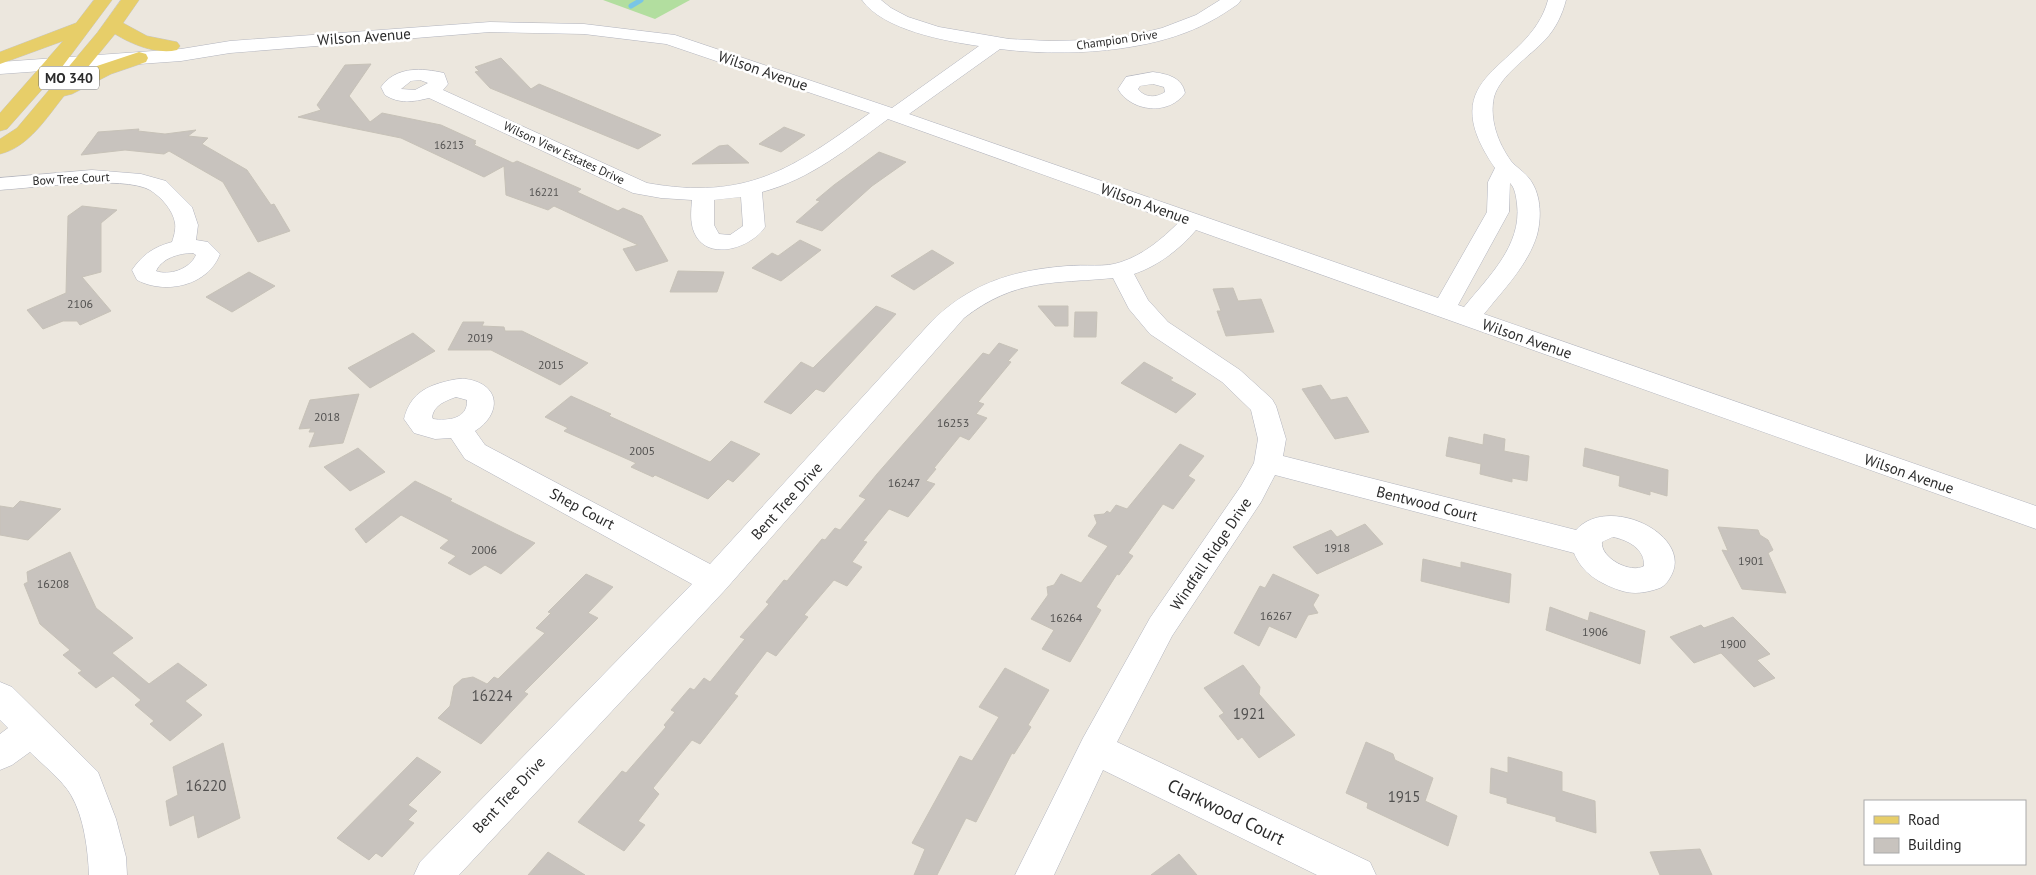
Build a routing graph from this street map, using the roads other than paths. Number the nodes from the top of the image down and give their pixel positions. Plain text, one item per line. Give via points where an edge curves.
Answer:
1 (103, 0) edge
2 (130, 0) edge
3 (871, 0) edge
4 (1232, 0) edge
5 (1557, 0) edge
6 (113, 24) junction
7 (83, 26) junction
8 (969, 40) junction
9 (994, 44) junction
10 (171, 46) junction
11 (230, 47) junction
12 (87, 56) junction
13 (0, 58) edge
14 (59, 58) junction
15 (139, 58) junction
16 (0, 68) edge
17 (429, 91) dead end
18 (53, 97) junction
19 (884, 112) junction
20 (0, 125) edge
21 (0, 148) edge
22 (1504, 168) junction
23 (0, 184) edge
24 (751, 188) junction
25 (704, 194) junction
26 (1192, 221) junction
27 (183, 247) dead end
28 (1120, 270) junction
29 (1444, 310) junction
30 (1468, 318) junction
31 (459, 427) dead end
32 (1268, 463) junction
33 (2036, 518) edge
34 (1586, 544) dead end
35 (714, 581) junction
36 (0, 696) edge
37 (33, 730) junction
38 (1095, 749) junction
39 (0, 754) edge
40 (108, 875) edge
41 (433, 875) edge
42 (1034, 875) edge
43 (1357, 875) edge

1 - 7 main road, MO 340
2 - 6 main road, MO 340
3 - 8 street, Champion Drive via 903,21
4 - 9 street, Champion Drive via 1200,20 1144,38 1132,60 1077,46
5 - 22 street via 1556,9 1533,44 1512,59 1485,94 1484,128
6 - 10 main road via 142,42
6 - 12 main road, MO 340
7 - 13 main road
7 - 14 main road, MO 340
8 - 9 street, Champion Drive
8 - 19 street
9 - 19 street
10 - 11 street, Wilson Avenue
10 - 12 street, Wilson Avenue
11 - 15 street, Wilson Avenue
11 - 19 street, Wilson Avenue via 490,27 584,28 669,40
12 - 14 street, Wilson Avenue
12 - 15 street, Wilson Avenue
12 - 18 main road, MO 340
13 - 14 street
14 - 16 street
14 - 20 main road, MO 340
15 - 18 main road via 84,80
17 - 25 street, Wilson View Estates Drive via 641,188 667,194
18 - 21 main road, MO 340 via 24,132
19 - 24 street, Wilson View Estates Drive via 804,168 780,180
19 - 26 street, Wilson Avenue
22 - 29 street via 1499,182 1498,212
22 - 30 street via 1522,184 1527,199 1528,223 1522,243 1508,267
23 - 27 street, Bow Tree Court via 92,176 141,180 158,186 181,207 187,225
24 - 25 street, Wilson View Estates Drive
24 - 25 street via 754,227 745,236 729,242 715,241 707,236
26 - 28 street, Bent Tree Drive via 1150,257
26 - 29 street, Wilson Avenue
28 - 32 street, Windfall Ridge Drive via 1138,304 1159,328 1231,376 1263,406 1272,439
28 - 35 street, Bent Tree Drive via 1040,275 986,291 965,304 942,325
29 - 30 street, Wilson Avenue
30 - 33 street, Wilson Avenue
31 - 35 street, Shep Court via 475,452
32 - 34 street, Bentwood Court
32 - 38 street, Windfall Ridge Drive via 1251,494 1161,627
35 - 41 street, Bent Tree Drive
36 - 37 street
37 - 39 street
37 - 40 street via 85,784 98,819
38 - 42 street, Windfall Ridge Drive
38 - 43 street, Clarkwood Court

